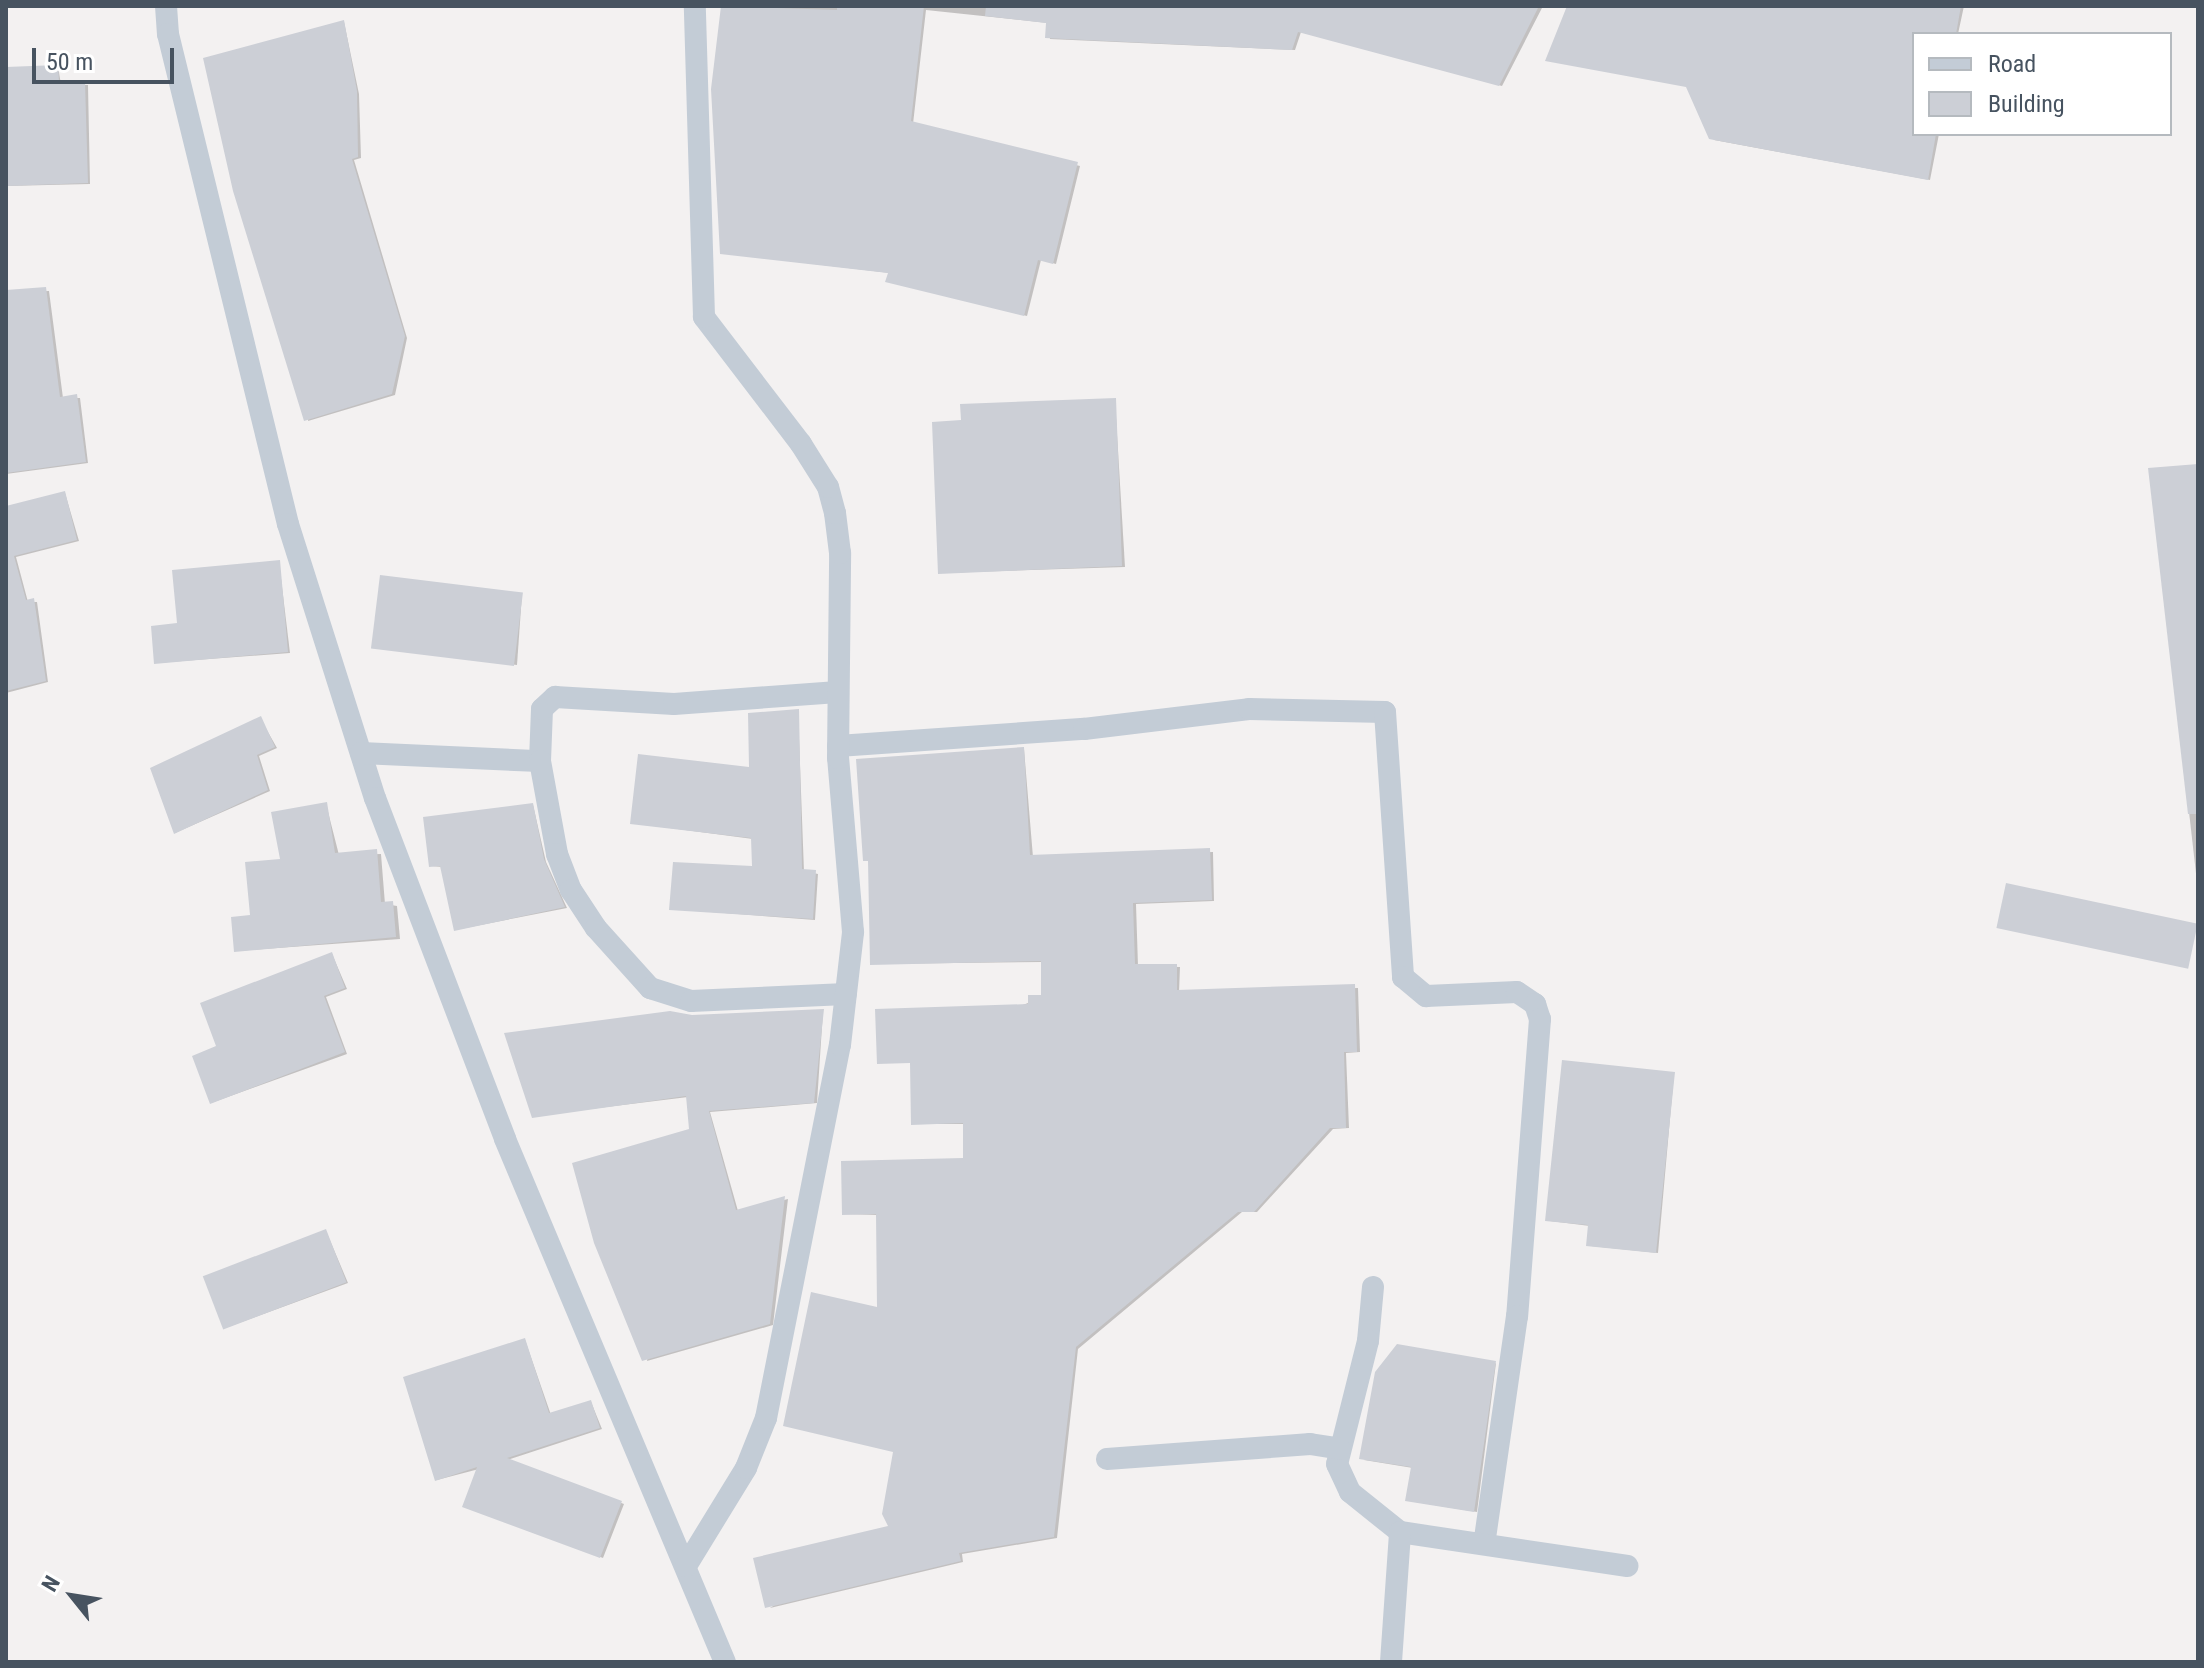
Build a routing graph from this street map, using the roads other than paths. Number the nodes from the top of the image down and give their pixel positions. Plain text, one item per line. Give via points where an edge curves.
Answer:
1 (166, 6) edge
2 (695, 6) edge
3 (838, 692) junction
4 (838, 746) junction
5 (361, 753) junction
6 (540, 761) junction
7 (846, 994) junction
8 (1373, 1287) dead end
9 (1340, 1449) junction
10 (1107, 1459) dead end
11 (1400, 1532) junction
12 (1484, 1544) junction
13 (686, 1566) junction
14 (1627, 1566) dead end
15 (725, 1662) edge
16 (1391, 1662) edge

1 - 5 street via 168,34 288,524
2 - 3 street via 704,317 828,487 840,553
3 - 4 street
3 - 6 street via 674,704 555,697 542,709
4 - 7 street via 853,932
4 - 12 street via 1084,729 1249,709 1385,712 1403,977 1426,996 1517,992 1535,1004 1540,1019 1517,1316
5 - 6 street
5 - 13 street via 505,1139
6 - 7 street via 557,854 571,890 596,928 650,988 691,1001
7 - 13 street via 798,1271 766,1418 746,1468
8 - 9 street via 1368,1341
9 - 10 street via 1310,1444
9 - 11 street via 1337,1464 1350,1492
11 - 12 street
11 - 16 street
12 - 14 street
13 - 15 street

